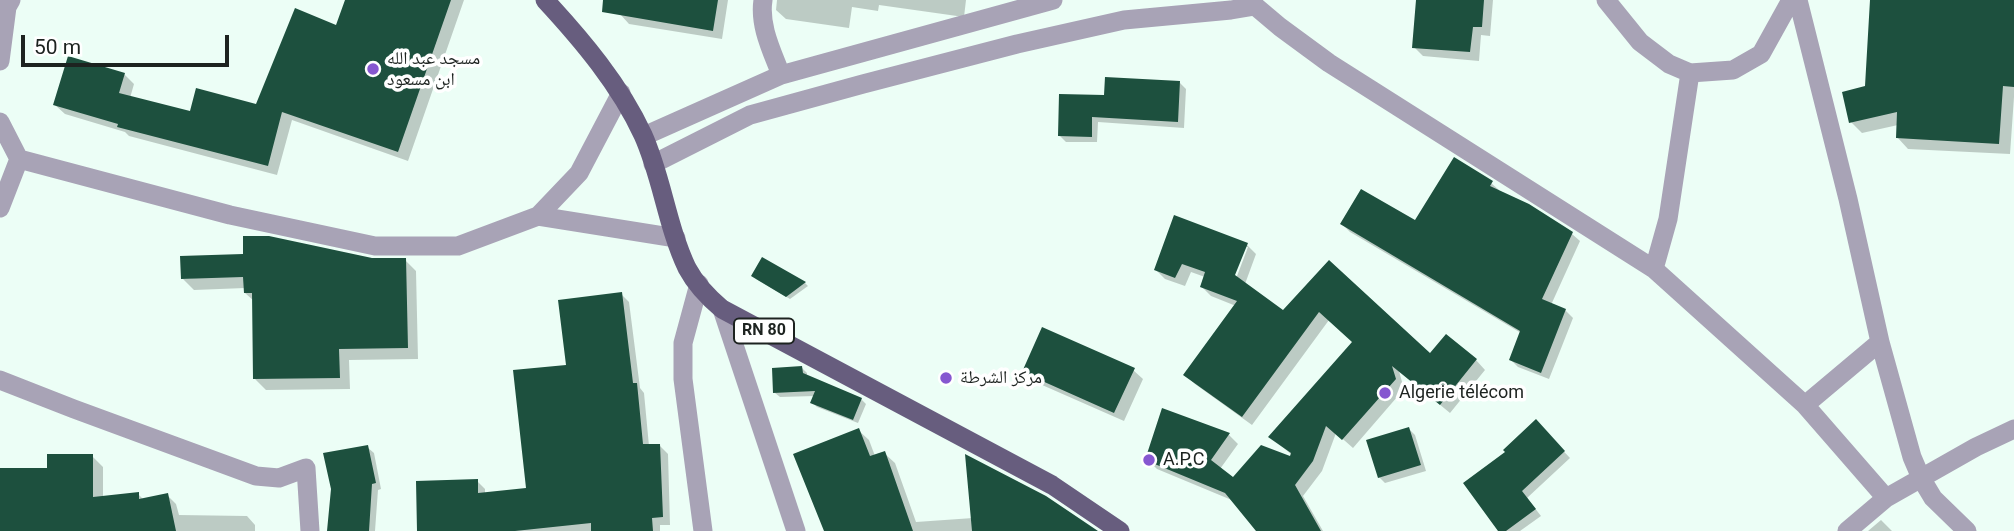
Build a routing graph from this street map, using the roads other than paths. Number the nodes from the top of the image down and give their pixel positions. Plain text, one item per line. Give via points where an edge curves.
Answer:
1 (11, 0) edge
2 (545, 0) edge
3 (763, 0) edge
4 (1053, 0) edge
5 (1606, 0) edge
6 (1791, 0) edge
7 (1798, 0) edge
8 (1241, 4) edge
9 (0, 61) edge
10 (1690, 73) junction
11 (781, 75) junction
12 (621, 93) junction
13 (0, 122) edge
14 (643, 136) junction
15 (19, 159) junction
16 (653, 164) junction
17 (0, 208) edge
18 (538, 216) junction
19 (676, 238) junction
20 (1654, 269) junction
21 (699, 285) junction
22 (722, 309) junction
23 (1881, 342) junction
24 (0, 380) edge
25 (1805, 405) junction
26 (2014, 429) edge
27 (1921, 478) junction
28 (1886, 498) junction
29 (310, 531) edge
30 (703, 531) edge
31 (796, 531) edge
32 (1120, 531) edge
33 (1847, 531) edge
34 (1967, 531) edge

1 - 9 street
2 - 12 main road, RN 80
3 - 11 street via 764,29
4 - 11 street
5 - 10 street via 1640,42
6 - 10 street via 1761,54 1733,70
7 - 23 street
8 - 16 street via 1124,20 863,84 750,116
8 - 20 street
10 - 20 street via 1668,219
11 - 14 street
12 - 14 main road, RN 80
12 - 18 street via 579,173
13 - 15 street
14 - 16 main road, RN 80
15 - 17 street
15 - 18 street via 230,215 375,247 458,246
16 - 19 main road, RN 80
18 - 19 street
19 - 21 main road, RN 80 via 688,271
20 - 25 street
21 - 22 main road, RN 80
21 - 30 street via 683,343 683,379
22 - 31 street
22 - 32 main road, RN 80 via 1052,485
23 - 25 street
23 - 27 street
24 - 29 street via 256,476 279,478 306,468
25 - 28 street
26 - 27 street
27 - 28 street
27 - 34 street via 1933,498
28 - 33 street

